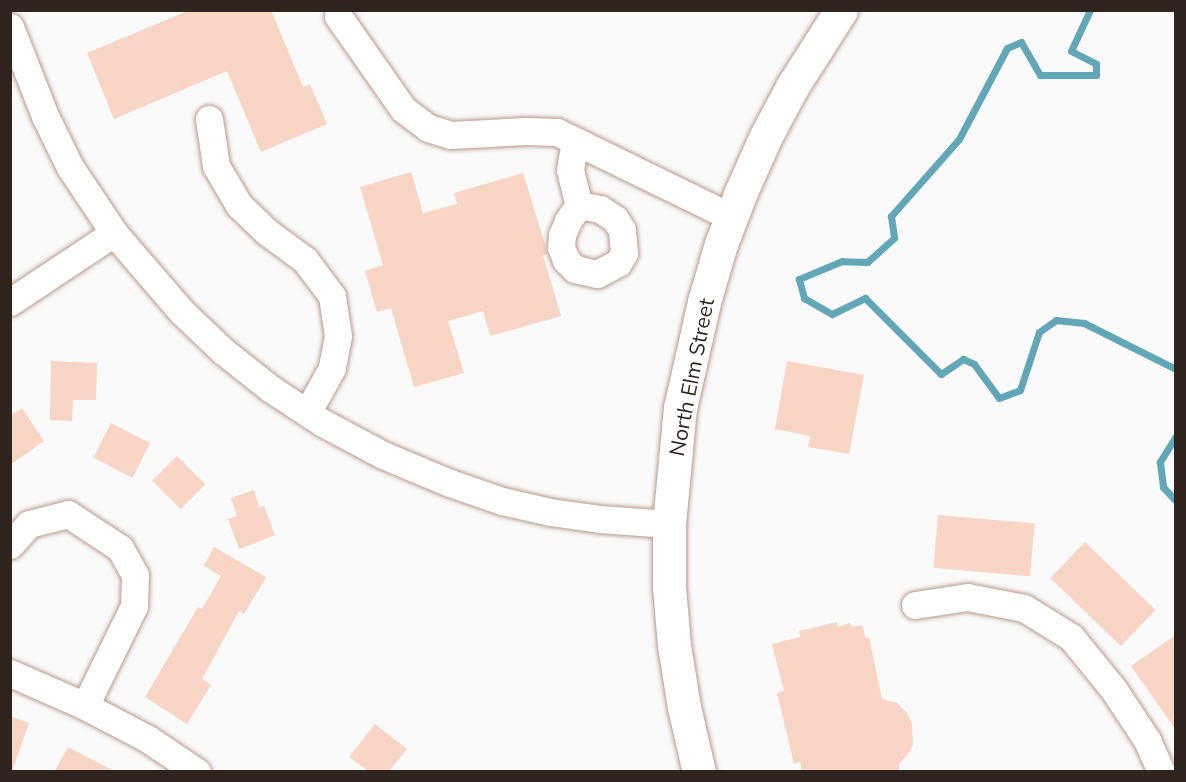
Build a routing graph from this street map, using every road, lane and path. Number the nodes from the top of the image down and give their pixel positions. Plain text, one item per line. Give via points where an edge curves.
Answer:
1 (841, 10) edge
2 (338, 16) dead end
3 (13, 44) edge
4 (209, 119) dead end
5 (575, 141) junction
6 (579, 205) dead end
7 (731, 217) junction
8 (114, 233) junction
9 (10, 302) edge
10 (307, 413) junction
11 (669, 524) junction
12 (10, 544) edge
13 (915, 605) dead end
14 (10, 673) edge
15 (85, 706) junction
16 (197, 771) edge
17 (699, 771) edge
18 (1161, 771) edge

1 - 7 main road, North Elm Street via 771,126
2 - 5 street via 403,109 428,128 451,135 557,132
3 - 8 street via 70,167
4 - 10 street via 216,166 239,205 267,232 306,260 332,296 338,336 332,368
5 - 6 street via 570,170
5 - 7 street
7 - 11 main road, North Elm Street via 691,353 674,454
8 - 9 street
8 - 10 street via 145,272 207,336
10 - 11 street via 383,455 502,501 600,519
11 - 17 main road, North Elm Street via 674,645
12 - 15 street via 29,524 68,514 120,548 135,575 134,606
13 - 18 street via 967,597 1024,608 1071,638 1114,690 1147,740
14 - 15 street
15 - 16 street via 148,739

